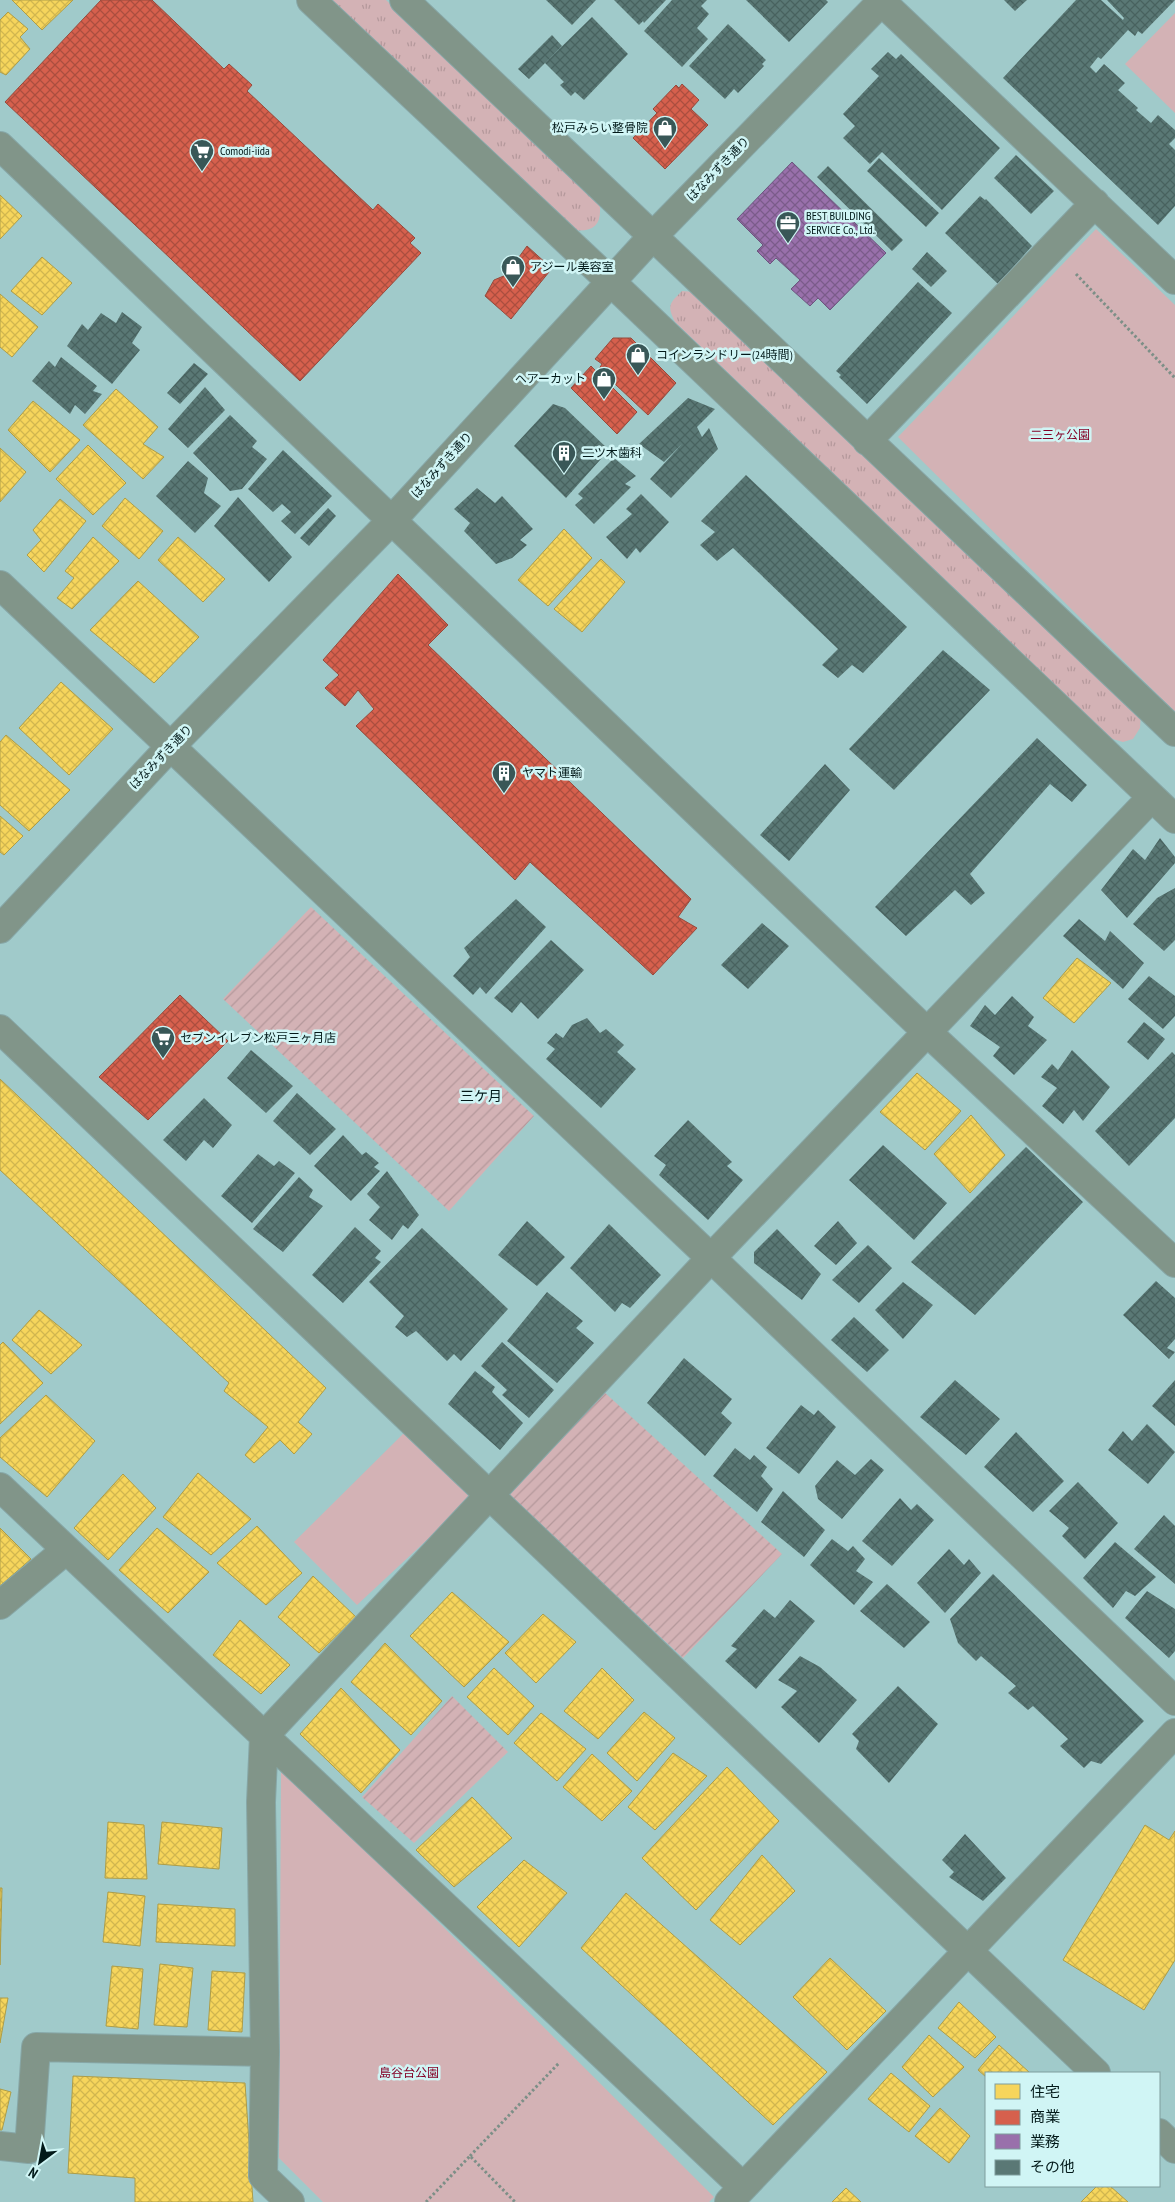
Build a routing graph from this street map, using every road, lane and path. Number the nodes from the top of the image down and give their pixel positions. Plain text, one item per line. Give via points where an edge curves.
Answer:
1 (311, 0) edge
2 (404, 0) edge
3 (882, 0) edge
4 (0, 146) edge
5 (1095, 203) junction
6 (652, 236) junction
7 (1170, 264) edge
8 (1071, 269) dead end
9 (610, 281) junction
10 (1175, 378) edge
11 (867, 441) junction
12 (392, 520) junction
13 (0, 585) edge
14 (1175, 732) edge
15 (170, 747) junction
16 (1152, 797) junction
17 (1175, 819) edge
18 (0, 929) edge
19 (0, 1029) edge
20 (926, 1031) junction
21 (711, 1258) junction
22 (1175, 1263) edge
23 (0, 1487) edge
24 (487, 1495) junction
25 (66, 1550) junction
26 (0, 1605) edge
27 (1175, 1701) edge
28 (1175, 1733) edge
29 (264, 1736) junction
30 (968, 1951) junction
31 (265, 2052) junction
32 (563, 2059) dead end
33 (1095, 2072) edge
34 (1160, 2134) edge
35 (0, 2146) edge
36 (1175, 2148) edge
37 (470, 2156) junction
38 (736, 2194) edge
39 (290, 2202) edge
40 (426, 2202) edge
41 (514, 2202) edge

1 - 9 street
2 - 6 street
3 - 5 street
3 - 6 street, はなみずき通り
4 - 12 street
5 - 7 street
5 - 11 street
6 - 9 street, はなみずき通り
6 - 11 street
8 - 10 path
9 - 12 street, はなみずき通り
9 - 16 street
11 - 14 street
12 - 15 street, はなみずき通り
12 - 20 street
13 - 15 street
15 - 18 street, はなみずき通り
15 - 21 street
16 - 17 street
16 - 20 street
19 - 24 street
20 - 21 street
20 - 22 street
21 - 24 street
21 - 27 street
23 - 25 street
24 - 29 street
24 - 30 street
25 - 26 street
25 - 29 street
28 - 30 street
29 - 31 street via 261,1802
29 - 38 street
30 - 33 street
30 - 38 street
31 - 35 street via 36,2047 29,2149
31 - 39 street via 263,2176
32 - 37 path
34 - 36 street
37 - 40 path
37 - 41 path

